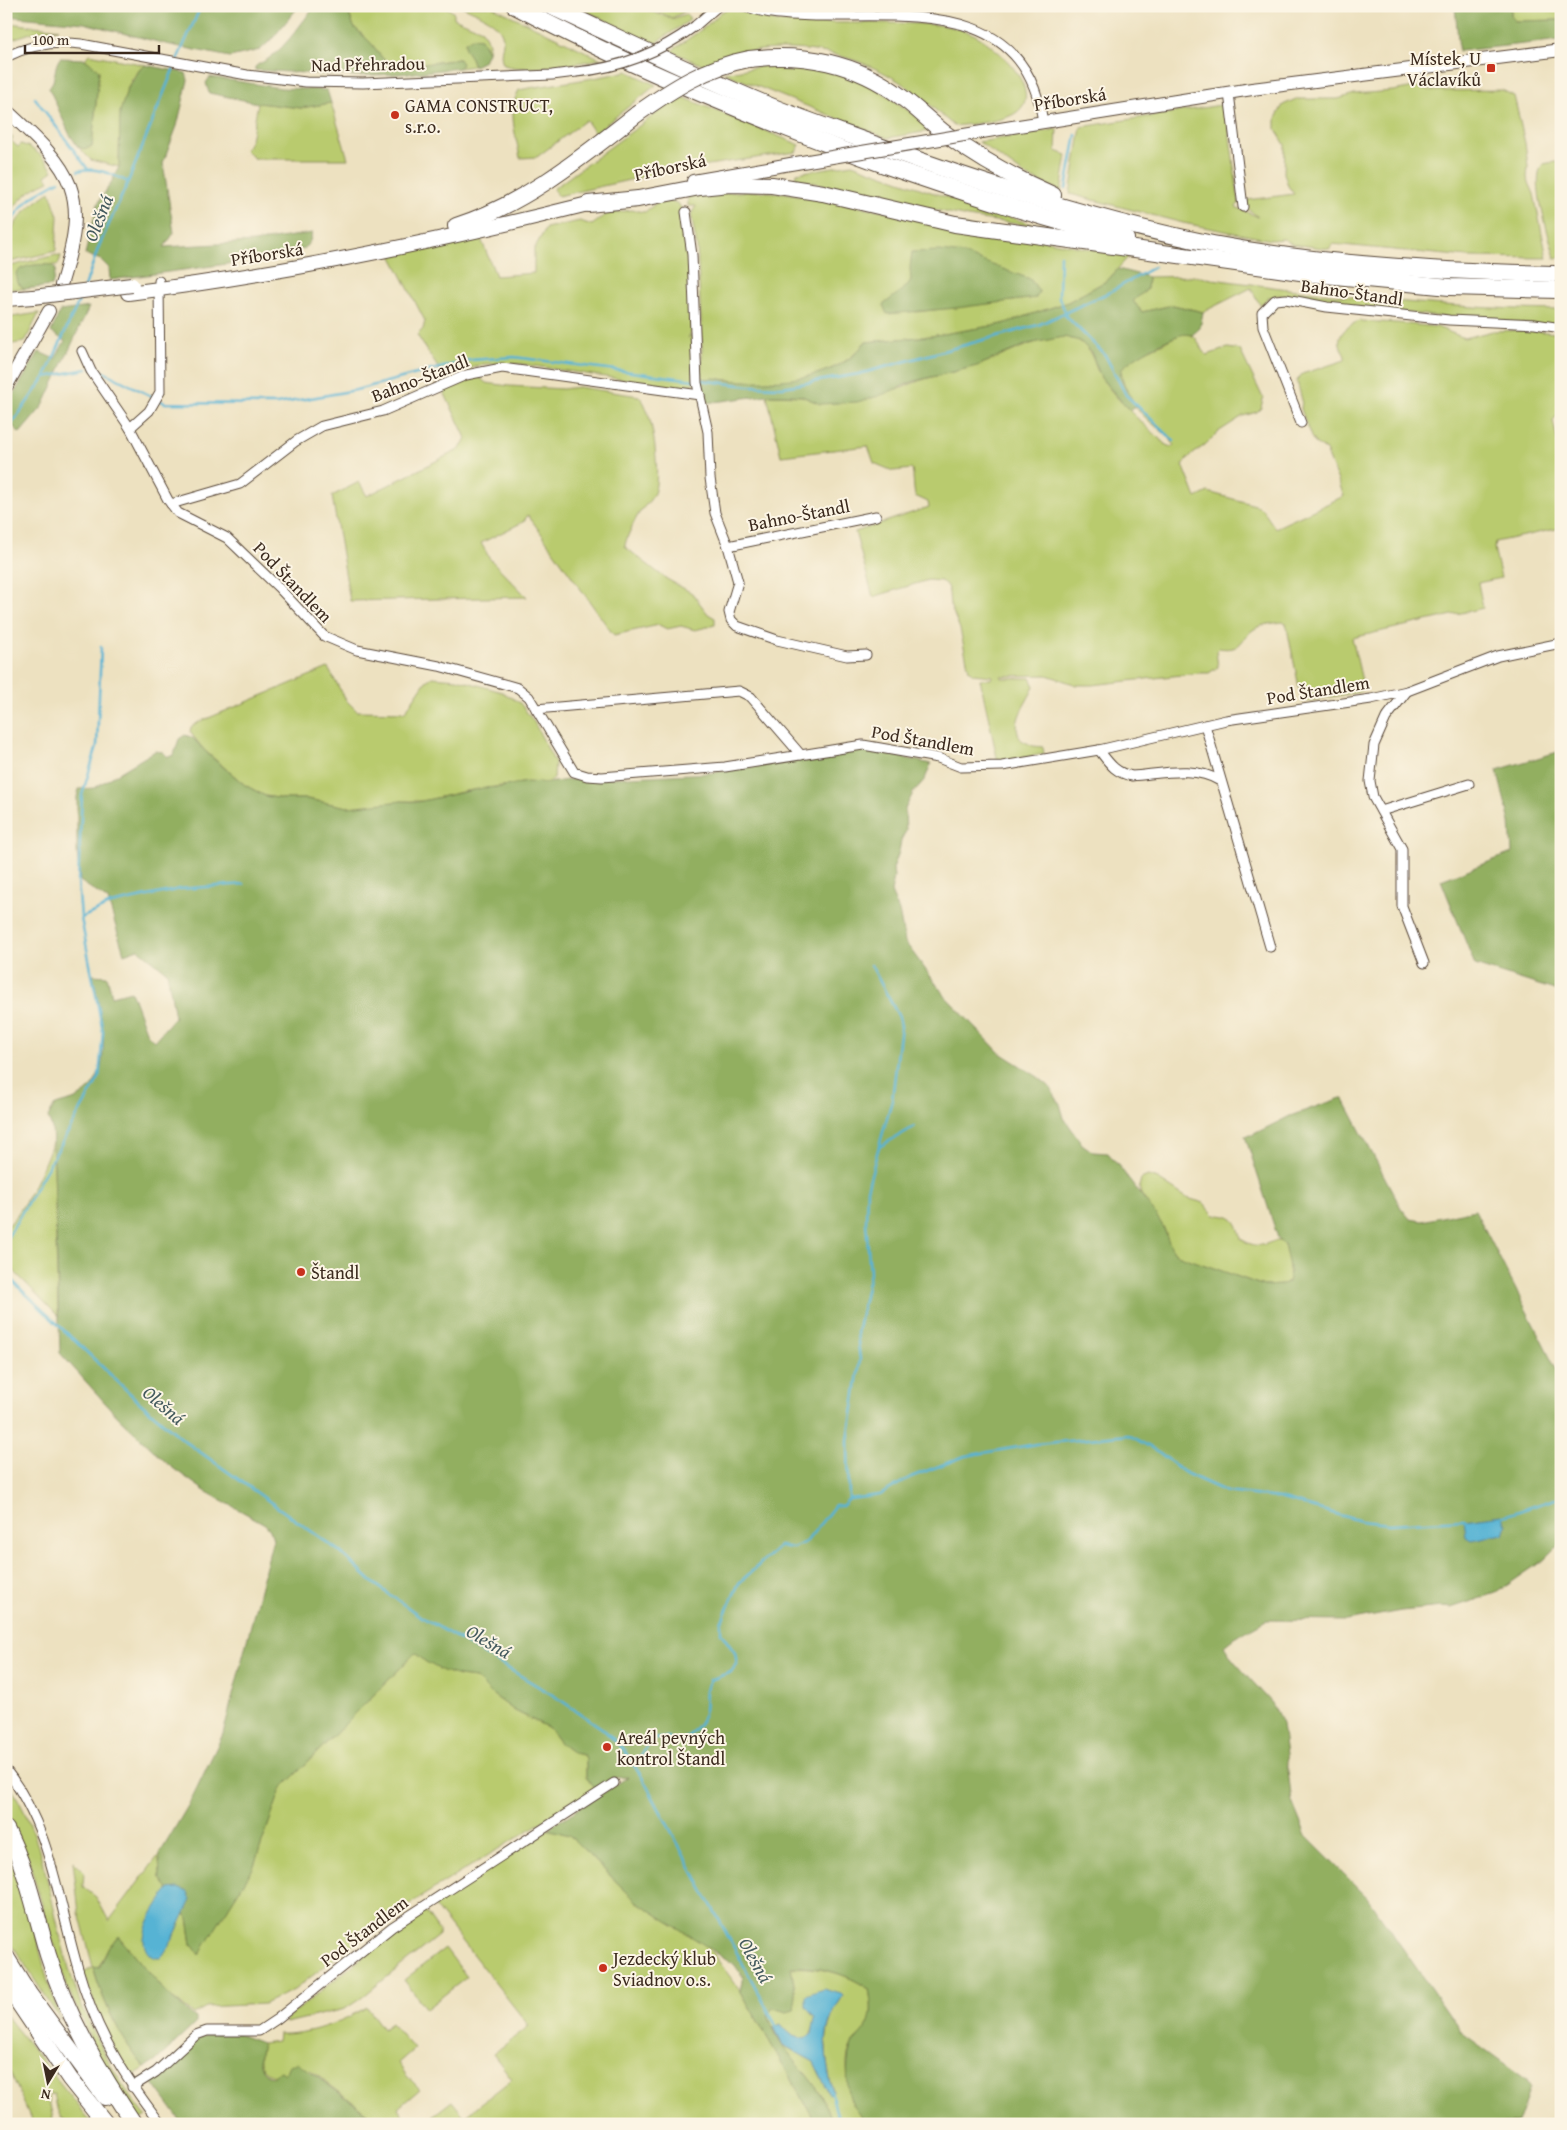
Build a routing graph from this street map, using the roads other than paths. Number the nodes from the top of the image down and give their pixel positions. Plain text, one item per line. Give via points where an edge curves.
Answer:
1 (515, 6) edge
2 (550, 6) edge
3 (718, 6) edge
4 (746, 6) edge
5 (1561, 50) edge
6 (6, 57) edge
7 (1229, 93) junction
8 (6, 110) edge
9 (1043, 122) junction
10 (588, 204) junction
11 (1243, 207) dead end
12 (686, 212) dead end
13 (456, 226) junction
14 (1154, 231) junction
15 (1235, 262) junction
16 (1558, 278) edge
17 (61, 285) dead end
18 (160, 285) junction
19 (6, 299) edge
20 (32, 301) junction
21 (6, 307) edge
22 (49, 311) dead end
23 (1561, 330) edge
24 (82, 351) dead end
25 (6, 387) edge
26 (700, 395) junction
27 (1301, 424) dead end
28 (130, 428) junction
29 (171, 504) junction
30 (876, 516) dead end
31 (728, 546) junction
32 (1561, 643) edge
33 (866, 655) dead end
34 (1407, 691) junction
35 (536, 710) junction
36 (1205, 725) junction
37 (1099, 750) junction
38 (801, 755) junction
39 (1220, 781) junction
40 (1469, 784) dead end
41 (1382, 811) junction
42 (1270, 947) dead end
43 (1424, 963) dead end
44 (6, 1770) edge
45 (614, 1783) dead end
46 (6, 1829) edge
47 (6, 1957) edge
48 (6, 1985) edge
49 (132, 2087) junction
50 (106, 2124) edge
51 (127, 2124) edge
52 (134, 2124) edge
53 (161, 2124) edge

1 - 15 highway via 667,79 839,148 1055,220
2 - 14 highway via 749,97 810,120 985,183
3 - 6 street, Nad Přehradou, bridge via 669,44 640,58 603,69 552,75 335,83 278,79 63,42 35,46
4 - 9 street via 761,12 788,15 950,20 975,28 1001,42 1027,72 1037,92
5 - 7 main road, Příborská
7 - 9 main road, Příborská
7 - 11 street
8 - 17 main road via 54,156 69,180 76,226
9 - 10 main road, Příborská, bridge via 796,162
10 - 13 main road, Příborská
10 - 15 highway via 638,199 700,187 772,185 955,224
10 - 18 main road, Příborská via 323,264
12 - 26 street, Bahno-Štandl via 692,255
13 - 14 highway, bridge via 490,214 522,197 696,76 725,64 749,59 797,57 829,62 860,72 895,92 945,134 999,168 1076,205
13 - 18 main road, Příborská
14 - 16 highway via 1263,252 1347,263
15 - 16 highway via 1450,287
18 - 20 main road, Příborská
18 - 28 street via 160,392 150,410
19 - 20 main road, Příborská
20 - 21 main road, Příborská
22 - 25 main road
23 - 27 street, Bahno-Štandl via 1555,326 1449,320 1275,300 1262,313 1262,327
24 - 28 street, Pod Štandlem via 91,371
26 - 29 street, Bahno-Štandl via 502,368 475,373 384,411 322,426 296,441 240,484
26 - 31 street, Bahno-Štandl via 708,432 714,513
28 - 29 street, Pod Štandlem
29 - 35 street, Pod Štandlem via 178,512 227,538 324,636 357,650 439,666 518,688
30 - 31 street, Bahno-Štandl
31 - 33 street, Bahno-Štandl via 738,582 729,612 737,626 827,652
32 - 34 street, Pod Štandlem via 1498,656
34 - 36 street, Pod Štandlem
34 - 41 street via 1386,718 1374,744 1370,781 1373,797
35 - 38 street via 739,691 751,697
35 - 38 street, Pod Štandlem via 574,772 588,776 725,768
36 - 37 street, Pod Štandlem
36 - 39 street
37 - 38 street, Pod Štandlem via 1002,766 961,767 938,758 863,745
37 - 39 street via 1122,774 1199,772
39 - 42 street
40 - 41 street
41 - 43 street via 1402,849 1402,906
44 - 49 street via 29,1804 40,1828 88,1999
45 - 49 street, Pod Štandlem via 392,1927 259,2031 207,2030 156,2072
46 - 52 highway via 20,1858 48,1955 78,2030
47 - 51 highway via 75,2058
48 - 50 highway via 70,2079
49 - 53 street

